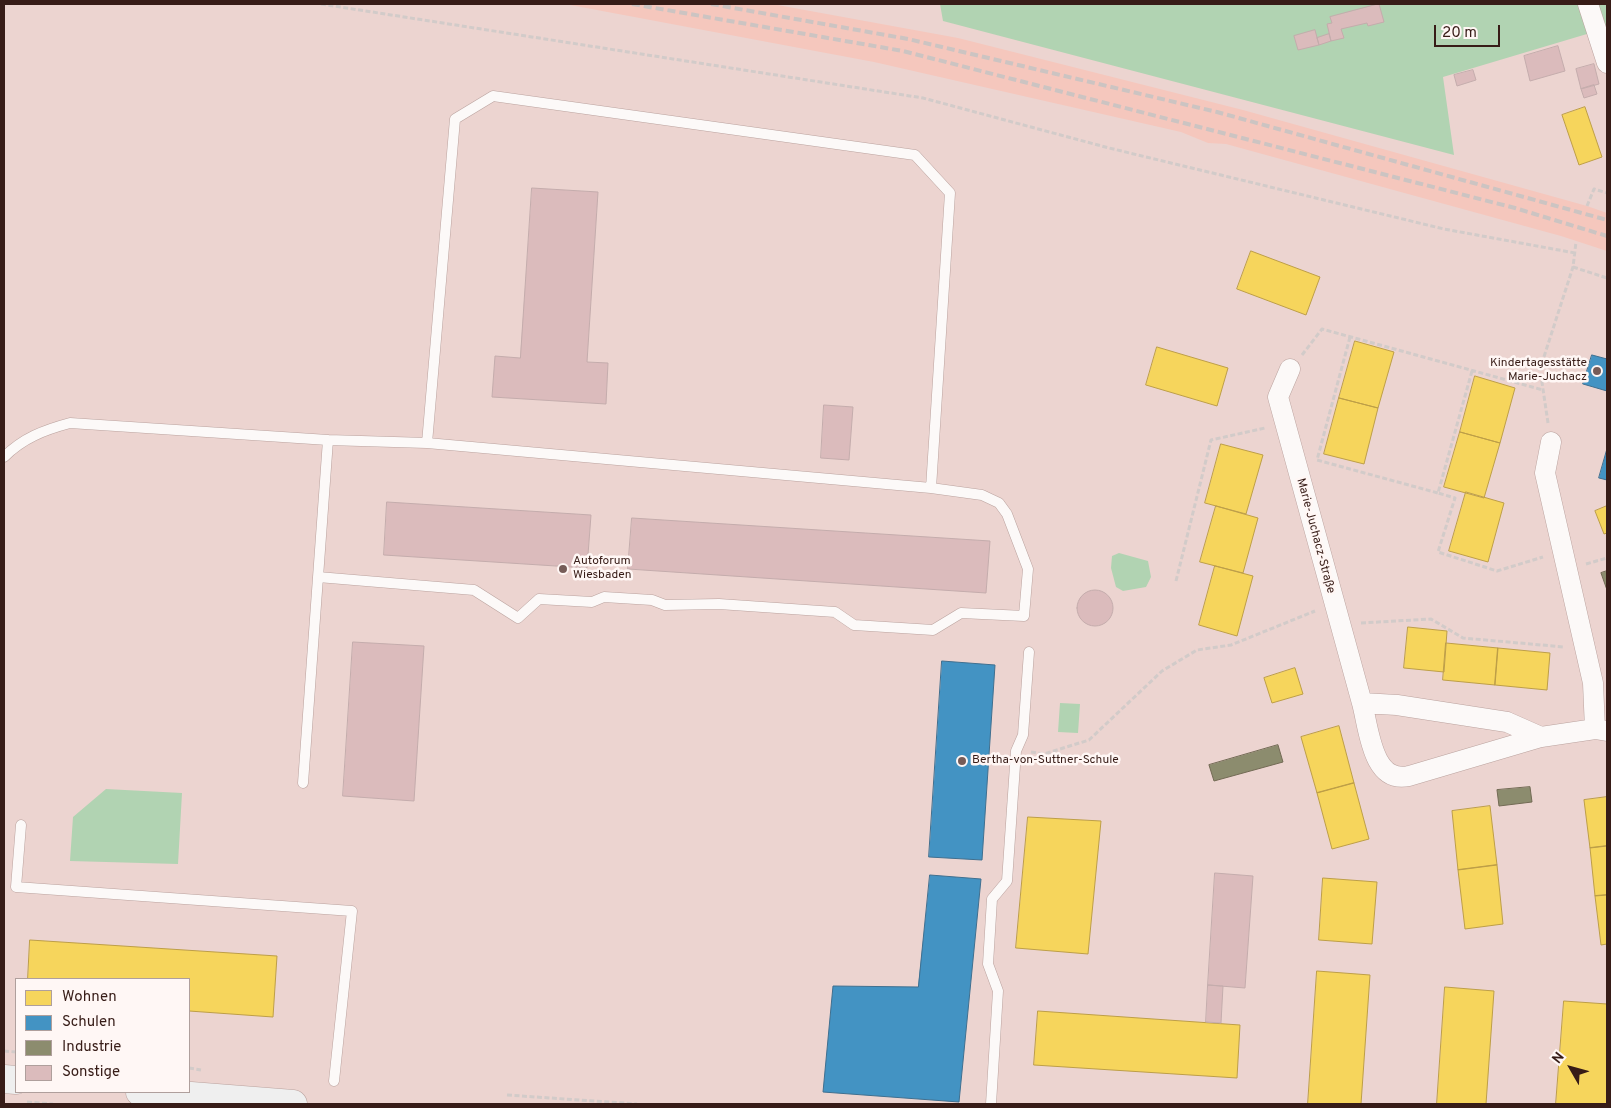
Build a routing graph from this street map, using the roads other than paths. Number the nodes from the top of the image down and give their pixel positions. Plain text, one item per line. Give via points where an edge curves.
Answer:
1 (1588, 4) edge
2 (1607, 63) edge
3 (1290, 369) road end
4 (328, 440) junction
5 (1551, 442) road end
6 (427, 443) junction
7 (4, 457) edge
8 (931, 488) junction
9 (318, 577) junction
10 (1029, 652) dead end
11 (1362, 703) junction
12 (1601, 730) edge
13 (1541, 737) junction
14 (303, 783) dead end
15 (21, 825) dead end
16 (4, 1069) edge
17 (4, 1079) edge
18 (334, 1080) dead end
19 (152, 1096) edge
20 (293, 1104) edge
21 (991, 1104) edge

1 - 2 street
3 - 11 street, Marie-Juchacz-Straße via 1278,397
4 - 6 lane
4 - 7 lane via 70,423 40,431 14,446
4 - 9 lane
5 - 12 street, Marie-Juchacz-Straße via 1545,473
6 - 8 lane
6 - 8 lane via 456,119 493,96 916,155 950,194
8 - 9 lane via 982,495 999,504 1007,514 1028,569 1024,616 961,613 933,630 854,625 835,612 719,604 666,605 652,600 604,597 592,602 538,599 518,618 474,590
9 - 14 lane
10 - 21 lane via 1023,735 1016,751 1007,881 992,900 988,964 998,991
11 - 13 street via 1397,705 1507,722
11 - 13 street, Marie-Juchacz-Straße via 1378,761 1385,772 1397,777
12 - 13 street, Marie-Juchacz-Straße
15 - 18 lane via 16,887 352,911
16 - 17 lane
19 - 20 main road

